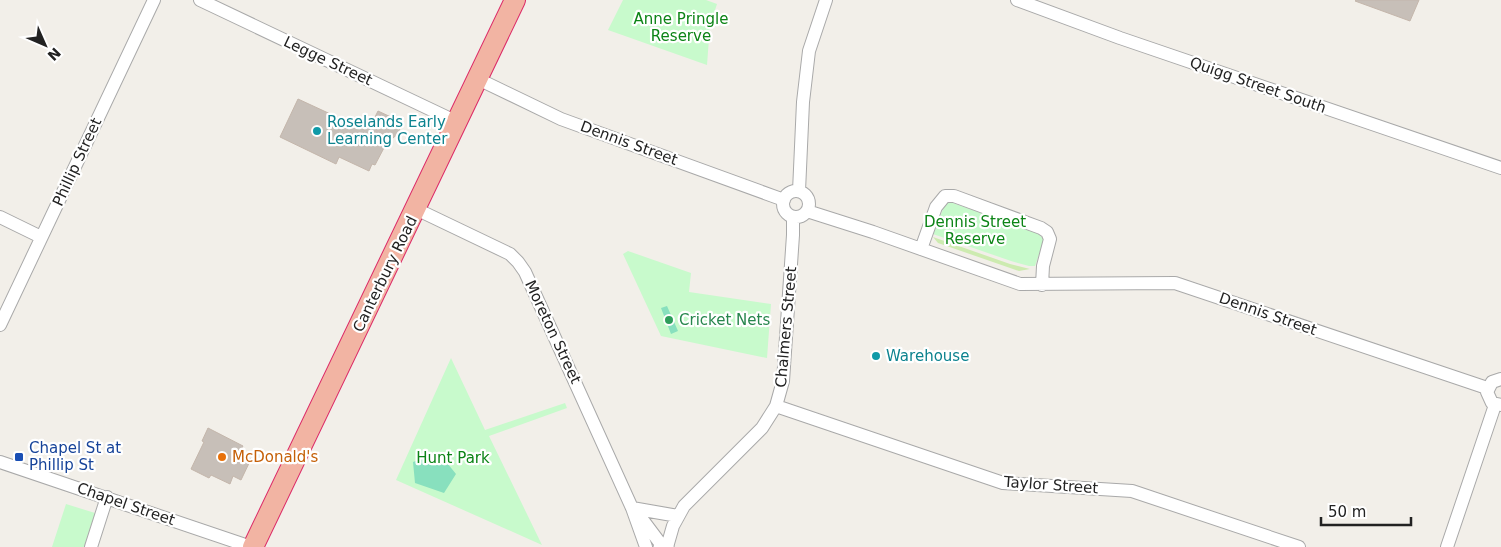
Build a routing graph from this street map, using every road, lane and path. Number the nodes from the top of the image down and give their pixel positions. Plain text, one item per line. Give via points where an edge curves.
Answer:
1 (154, 0) edge
2 (200, 0) edge
3 (515, 0) edge
4 (826, 0) edge
5 (1017, 0) edge
6 (478, 78) junction
7 (457, 122) junction
8 (1501, 168) edge
9 (799, 191) junction
10 (784, 200) junction
11 (416, 209) junction
12 (807, 211) junction
13 (0, 217) edge
14 (793, 217) junction
15 (41, 237) junction
16 (921, 248) junction
17 (1042, 285) junction
18 (0, 325) edge
19 (1501, 379) edge
20 (1488, 388) junction
21 (1498, 405) edge
22 (776, 406) junction
23 (0, 462) edge
24 (108, 498) junction
25 (632, 508) junction
26 (678, 516) junction
27 (91, 547) edge
28 (252, 547) edge
29 (646, 547) edge
30 (664, 547) edge
31 (1300, 547) edge
32 (1447, 547) edge

1 - 15 street, Phillip Street
2 - 7 street, Legge Street
3 - 6 highway, Canterbury Road
4 - 9 street via 809,51
5 - 8 street, Quigg Street South
6 - 7 highway, Canterbury Road
6 - 10 street, Dennis Street via 561,118
7 - 11 highway, Canterbury Road
9 - 10 street via 788,194
9 - 12 street via 808,199
10 - 14 street via 784,209
11 - 25 street, Moreton Street via 510,254 518,262
11 - 28 highway, Canterbury Road
12 - 14 street
12 - 16 street, Dennis Street
13 - 15 street
14 - 22 street, Chalmers Street via 783,381
15 - 18 street, Phillip Street
16 - 17 street, Dennis Street via 1020,284
16 - 17 street via 938,202 945,196 954,196 1047,232 1050,239
17 - 20 street, Dennis Street via 1175,283
19 - 20 street via 1492,382
20 - 21 street via 1487,396
21 - 32 street
22 - 26 street, Chalmers Street via 762,428 693,496
22 - 31 street, Taylor Street via 1003,483 1132,491
23 - 24 street, Chapel Street
24 - 27 street
24 - 28 street, Chapel Street
25 - 26 street
25 - 29 street, Moreton Street
25 - 30 street, Moreton Street
26 - 30 street, Chalmers Street

